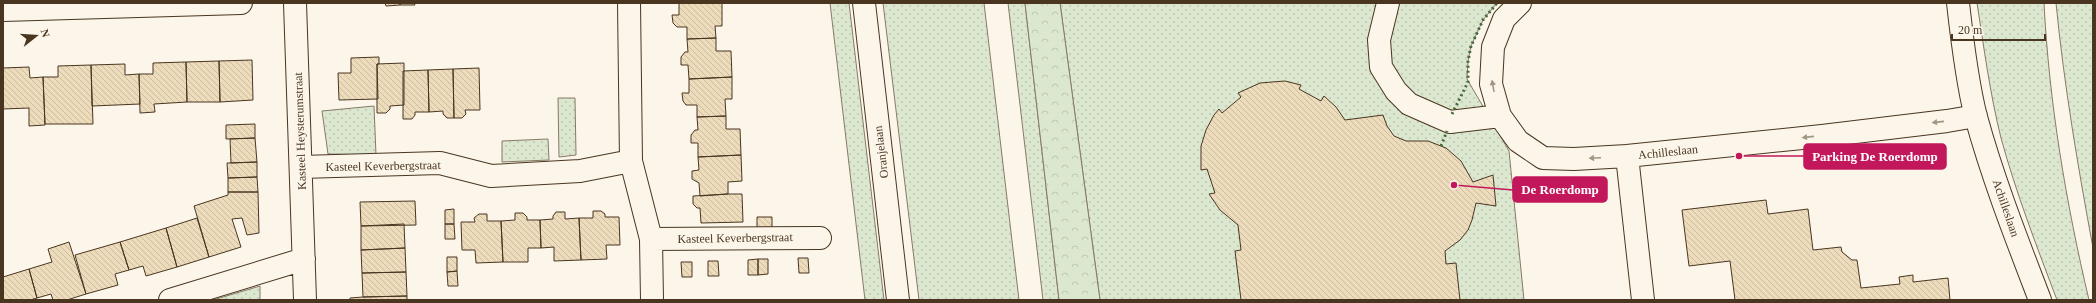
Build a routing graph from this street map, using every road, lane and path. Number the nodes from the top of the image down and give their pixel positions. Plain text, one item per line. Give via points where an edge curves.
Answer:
1 (241, 3) edge
2 (295, 3) edge
3 (629, 3) edge
4 (864, 3) edge
5 (1388, 3) edge
6 (1520, 3) edge
7 (1958, 3) edge
8 (3, 10) edge
9 (1500, 116) junction
10 (1976, 116) junction
11 (1627, 156) junction
12 (631, 161) junction
13 (301, 167) junction
14 (820, 238) dead end
15 (651, 239) junction
16 (304, 259) junction
17 (170, 300) edge
18 (305, 300) edge
19 (652, 300) edge
20 (898, 300) edge
21 (1643, 300) edge
22 (2040, 300) edge

1 - 8 street
2 - 13 street, Kasteel Heysterumstraat
3 - 12 street
4 - 20 street, Oranjelaan
5 - 9 street via 1379,40 1380,67 1396,92 1409,104 1450,122
9 -> 6 street, Achilleslaan via 1491,84 1493,47 1504,19
7 - 10 street, Achilleslaan via 1960,30
11 -> 9 street, Achilleslaan via 1543,158 1518,141
10 -> 11 street, Achilleslaan via 1822,136
10 - 22 street, Achilleslaan via 2005,208
11 - 21 street
12 - 13 street, Kasteel Keverbergstraat via 580,171 491,176 440,163
12 - 15 street
13 - 16 street, Kasteel Heysterumstraat
14 - 15 street, Kasteel Keverbergstraat
15 - 19 street
16 - 17 street
16 - 18 street, Kasteel Heysterumstraat

